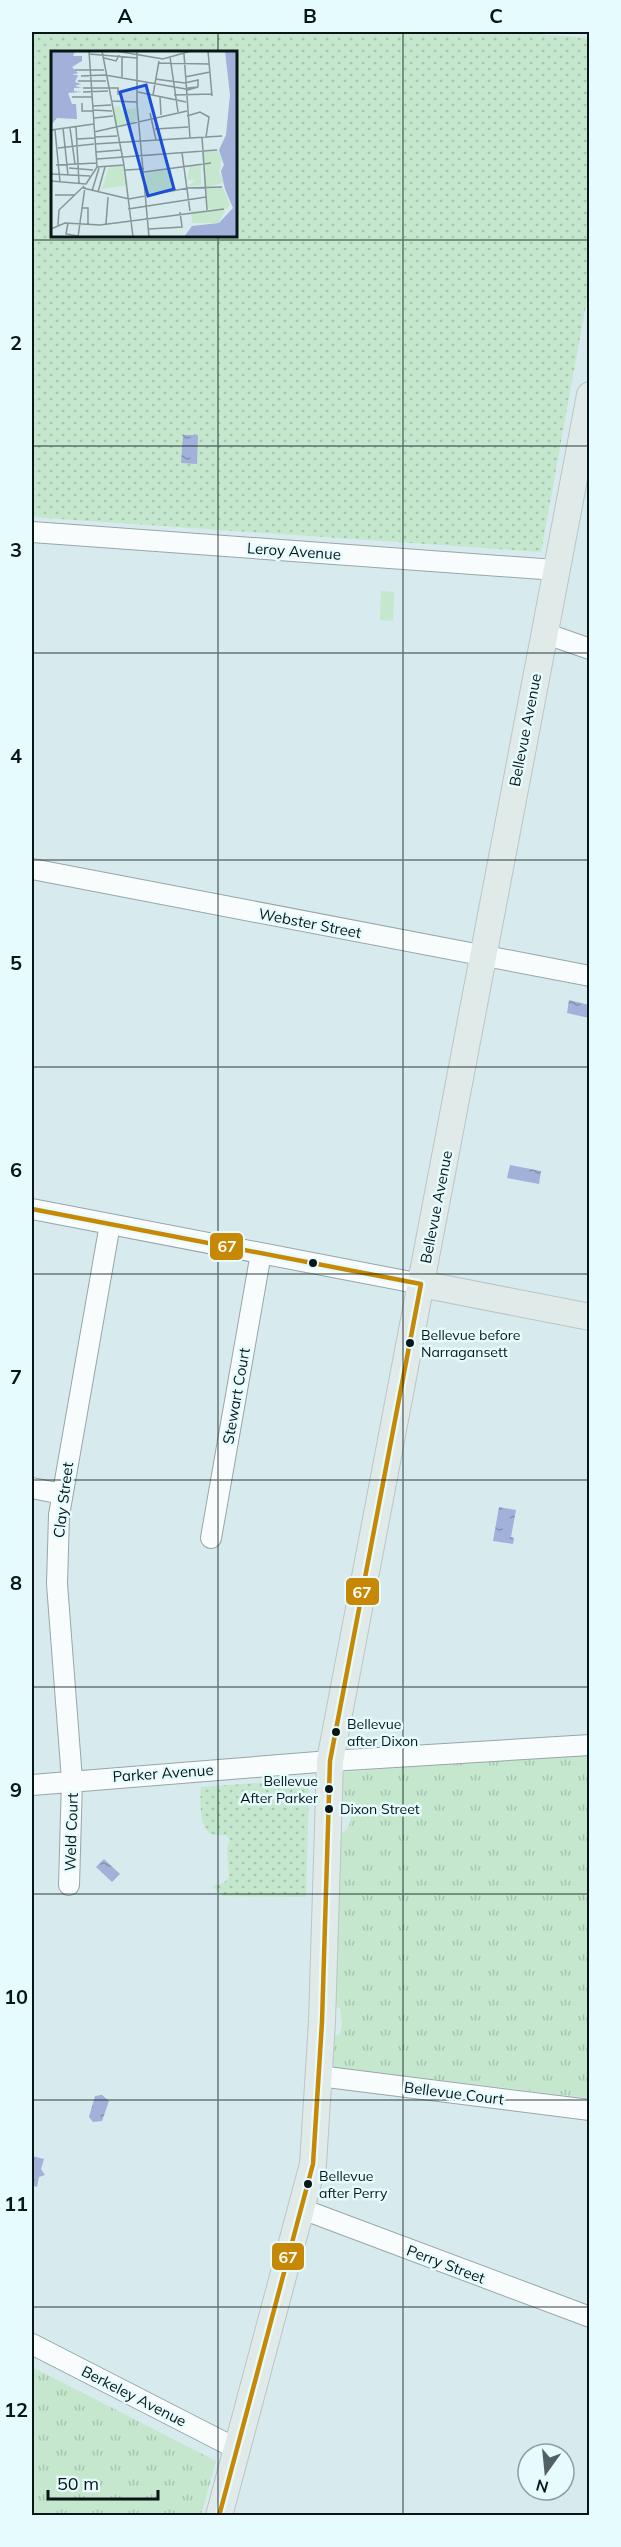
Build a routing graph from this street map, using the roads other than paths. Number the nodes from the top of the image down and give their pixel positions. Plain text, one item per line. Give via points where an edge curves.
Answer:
1 (590, 395) edge
2 (32, 532) edge
3 (556, 570) junction
4 (544, 633) junction
5 (590, 649) edge
6 (32, 869) edge
7 (483, 956) junction
8 (590, 976) edge
9 (32, 1209) edge
10 (110, 1224) junction
11 (261, 1253) junction
12 (421, 1284) junction
13 (590, 1317) edge
14 (32, 1488) edge
15 (62, 1494) junction
16 (210, 1538) dead end
17 (590, 1745) edge
18 (330, 1761) junction
19 (72, 1780) junction
20 (32, 1785) edge
21 (69, 1885) dead end
22 (319, 2076) junction
23 (590, 2110) edge
24 (302, 2209) junction
25 (590, 2317) edge
26 (32, 2344) edge
27 (237, 2449) junction
28 (219, 2516) edge

1 - 3 main road, Bellevue Avenue
2 - 3 street, Leroy Avenue
3 - 4 main road, Bellevue Avenue
4 - 5 street
4 - 7 main road, Bellevue Avenue
6 - 7 street, Webster Street
7 - 8 street, Webster Street
7 - 12 main road, Bellevue Avenue
9 - 10 street
10 - 11 street
10 - 15 street, Clay Street
11 - 12 street
11 - 16 street, Stewart Court
12 - 13 main road
12 - 18 main road, Bellevue Avenue
14 - 15 street
15 - 19 street, Clay Street via 57,1584
17 - 18 street
18 - 19 street, Parker Avenue
18 - 22 main road, Bellevue Avenue
19 - 20 street, Parker Avenue
19 - 21 street, Weld Court
22 - 23 street, Bellevue Court
22 - 24 main road, Bellevue Avenue via 313,2164
24 - 25 street, Perry Street
24 - 27 main road, Bellevue Avenue
26 - 27 street, Berkeley Avenue
27 - 28 main road, Bellevue Avenue

